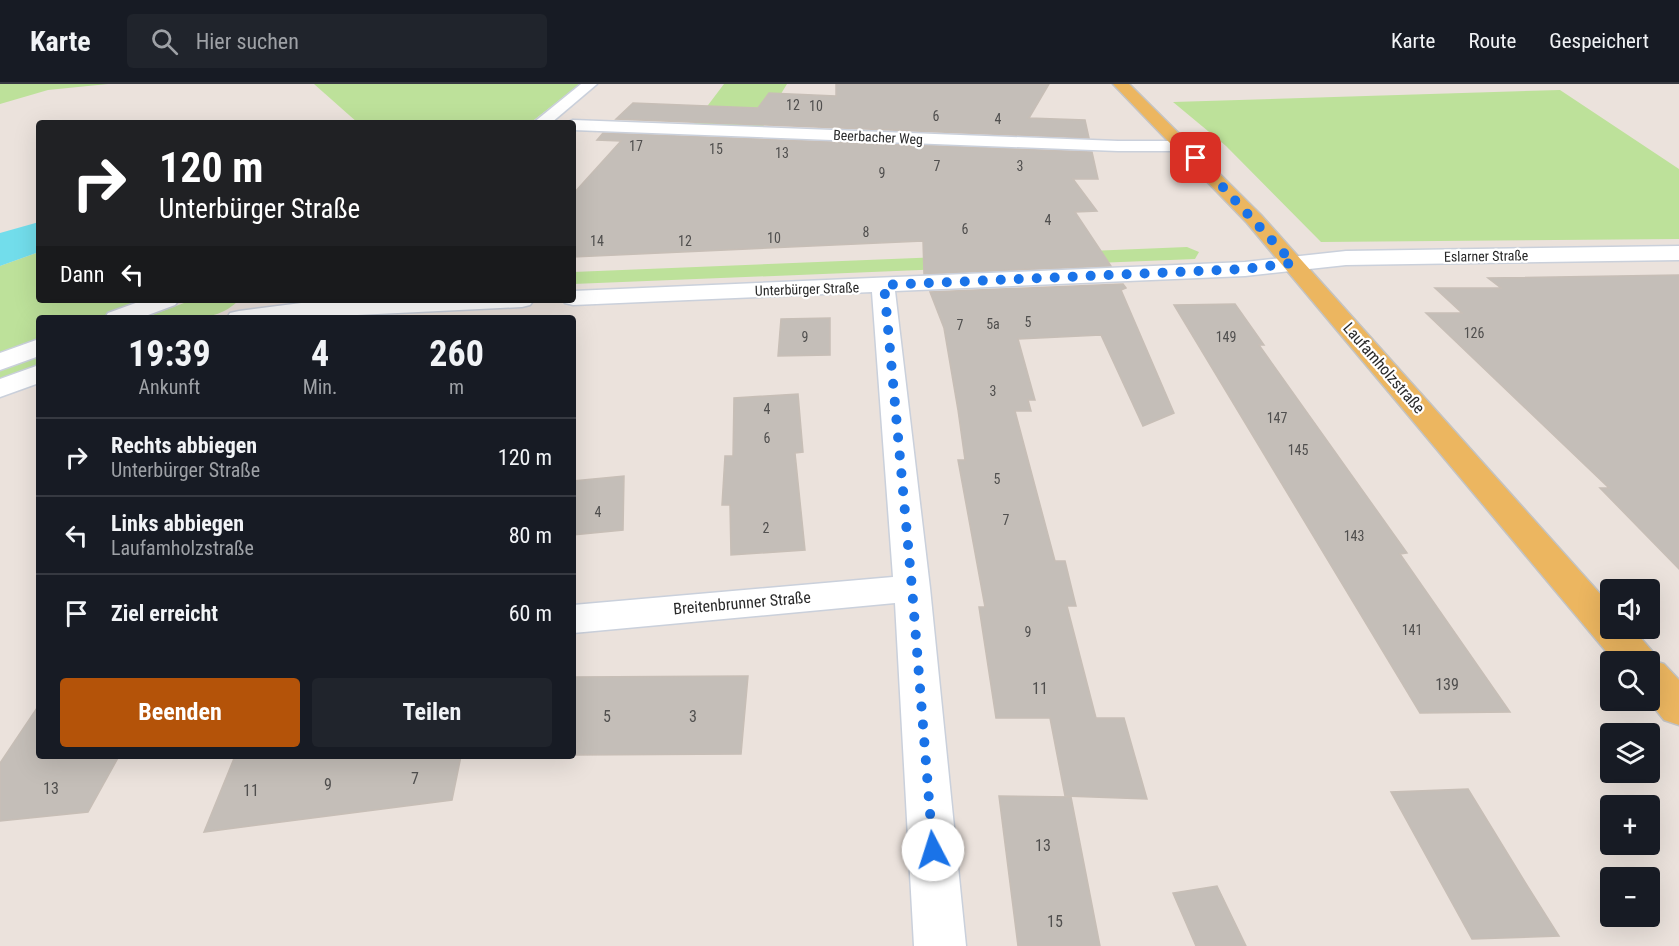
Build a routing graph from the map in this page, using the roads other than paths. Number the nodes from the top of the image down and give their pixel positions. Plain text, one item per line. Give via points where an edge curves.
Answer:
1 (590, 84) edge
2 (1120, 84) edge
3 (545, 120) edge
4 (576, 125) edge
5 (1183, 146) junction
6 (1679, 253) edge
7 (1293, 263) junction
8 (884, 285) junction
9 (576, 298) edge
10 (159, 303) edge
11 (451, 303) edge
12 (249, 311) edge
13 (125, 315) edge
14 (36, 348) edge
15 (0, 362) edge
16 (36, 374) edge
17 (0, 389) edge
18 (912, 588) junction
19 (576, 619) edge
20 (1628, 651) edge
21 (1660, 686) edge
22 (1679, 708) edge
23 (940, 946) edge

1 - 3 street
2 - 5 main road, Laufamholzstraße
4 - 5 street, Beerbacher Weg
5 - 7 main road, Laufamholzstraße
6 - 7 street, Eslarner Straße via 1355,258
7 - 8 street, Unterbürger Straße via 1245,269
7 - 20 main road, Laufamholzstraße
8 - 9 street, Unterbürger Straße
8 - 18 street
10 - 13 street
11 - 12 street
14 - 15 street
16 - 17 street
18 - 19 street, Breitenbrunner Straße
18 - 23 street
21 - 22 main road

